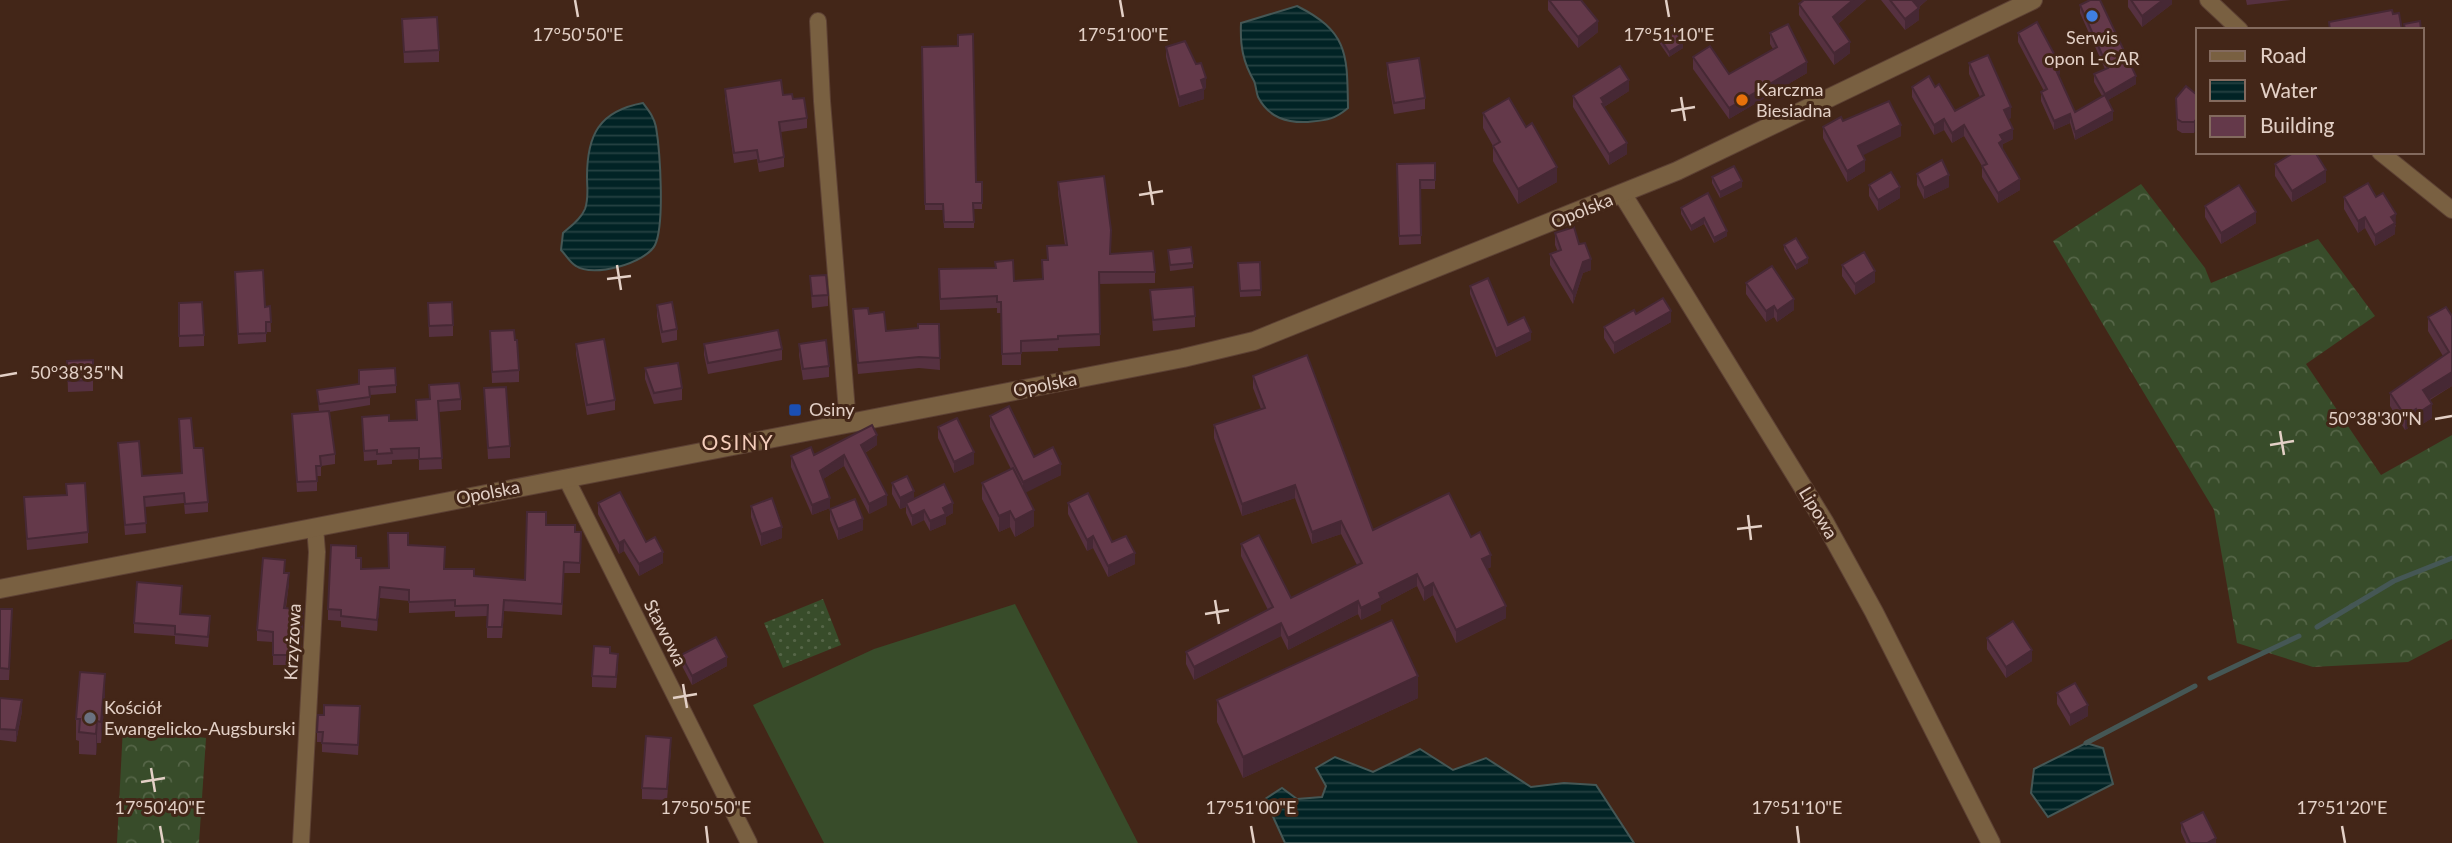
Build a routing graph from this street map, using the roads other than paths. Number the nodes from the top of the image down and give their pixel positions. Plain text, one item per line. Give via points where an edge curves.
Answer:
1 (2033, 0) edge
2 (2208, 0) edge
3 (818, 21) dead end
4 (2238, 28) edge
5 (2382, 154) edge
6 (1623, 195) junction
7 (2452, 210) edge
8 (848, 424) junction
9 (566, 478) junction
10 (315, 527) junction
11 (0, 589) edge
12 (300, 843) edge
13 (749, 843) edge
14 (1991, 843) edge

1 - 6 street, Opolska
2 - 4 street
3 - 8 street
5 - 7 street
6 - 8 street, Opolska via 1254,341
6 - 14 street, Lipowa via 1831,534
8 - 9 street, Opolska
9 - 10 street, Opolska
9 - 13 street, Stawowa
10 - 11 street, Opolska
10 - 12 street, Krzyżowa

